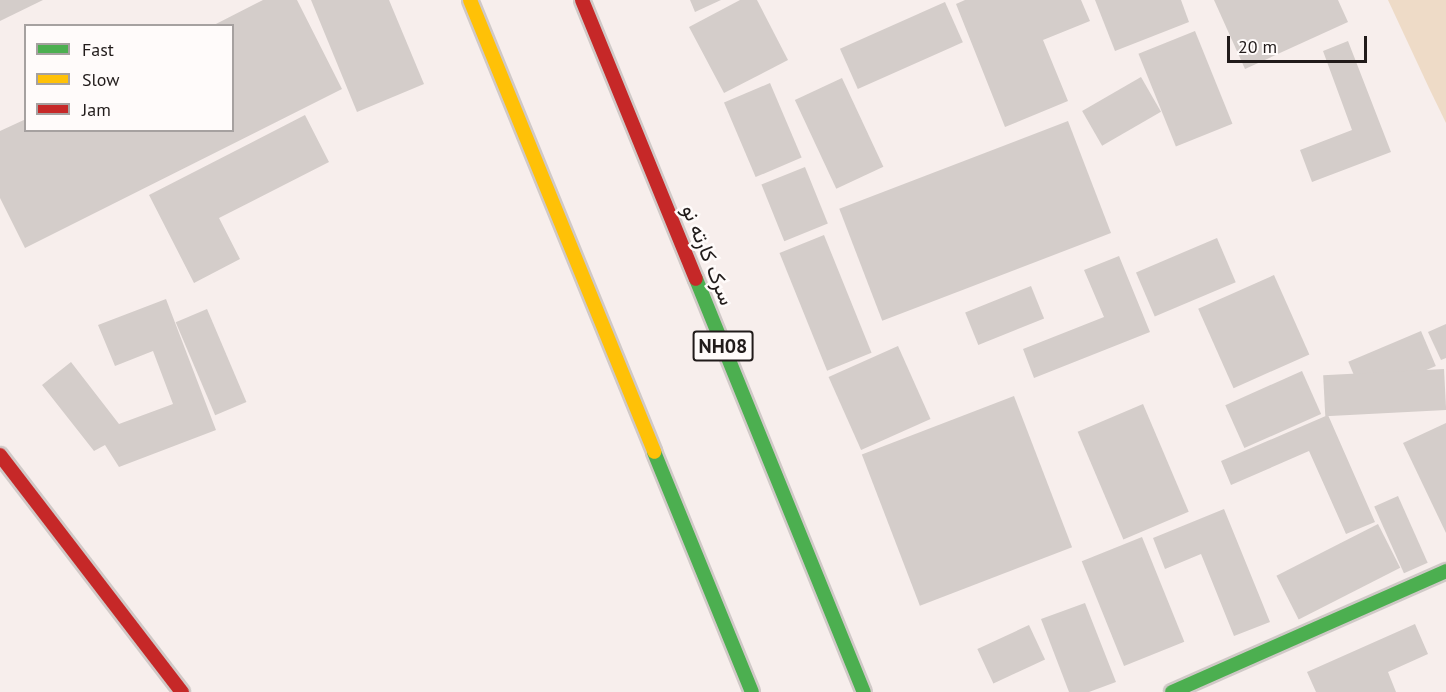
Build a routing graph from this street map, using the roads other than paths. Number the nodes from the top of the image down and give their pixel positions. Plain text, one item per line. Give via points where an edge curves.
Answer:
1 (470, 0) edge
2 (582, 0) edge
3 (0, 455) edge
4 (1446, 571) edge
5 (182, 692) edge
6 (752, 692) edge
7 (864, 692) edge
8 (1172, 692) edge

1 - 6 main road
2 - 7 main road, سرک کارته نو / NH08
3 - 5 main road
4 - 8 main road

